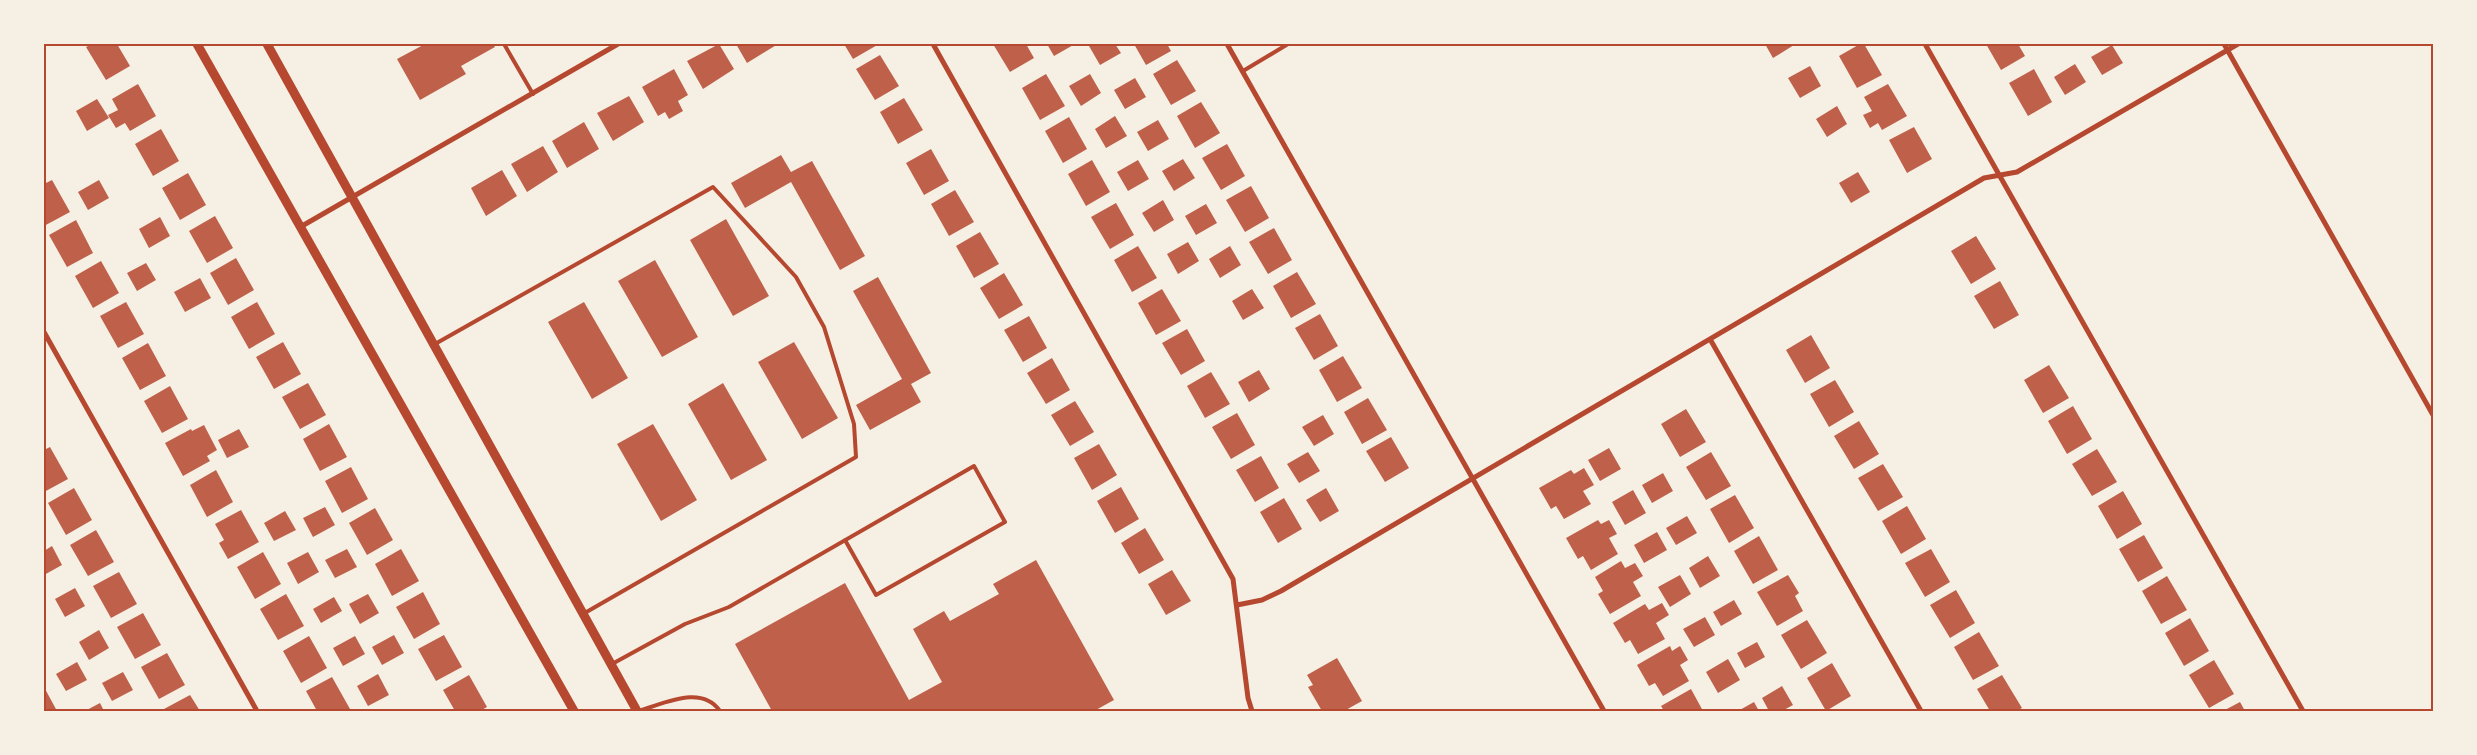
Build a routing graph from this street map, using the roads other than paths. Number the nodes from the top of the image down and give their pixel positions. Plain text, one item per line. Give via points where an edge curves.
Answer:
1 (197, 44) edge
2 (267, 44) edge
3 (504, 44) edge
4 (618, 44) edge
5 (933, 44) edge
6 (1227, 44) edge
7 (1288, 44) edge
8 (1924, 44) edge
9 (2224, 44) edge
10 (2238, 44) edge
11 (2227, 50) junction
12 (1243, 71) junction
13 (532, 94) junction
14 (1999, 175) junction
15 (353, 199) junction
16 (302, 226) junction
17 (44, 332) edge
18 (1710, 339) junction
19 (435, 344) junction
20 (2433, 415) edge
21 (1473, 480) junction
22 (845, 540) junction
23 (1237, 605) junction
24 (582, 614) junction
25 (611, 664) junction
26 (257, 711) edge
27 (574, 711) edge
28 (638, 711) edge
29 (720, 711) edge
30 (1252, 711) edge
31 (1604, 711) edge
32 (1921, 711) edge
33 (2304, 711) edge

1 - 16 street
2 - 15 street
3 - 13 lane
4 - 13 street
5 - 23 street via 1220,551 1233,579
6 - 12 street
7 - 12 lane
8 - 14 street
9 - 11 street
10 - 11 street
11 - 14 street via 2017,172
11 - 20 street
12 - 21 street
13 - 15 street
14 - 18 street via 1984,178
14 - 33 street
15 - 16 street
15 - 19 street
16 - 27 street
17 - 26 street
18 - 21 street
18 - 32 street
19 - 24 street
19 - 24 lane via 713,187 796,277 824,327 854,424 856,457
21 - 23 street via 1271,596
21 - 31 street
22 - 22 lane via 974,466 1006,522 876,595
22 - 25 lane via 729,607 685,624
23 - 30 street
24 - 25 street
25 - 28 street
28 - 29 lane via 699,696 714,703

